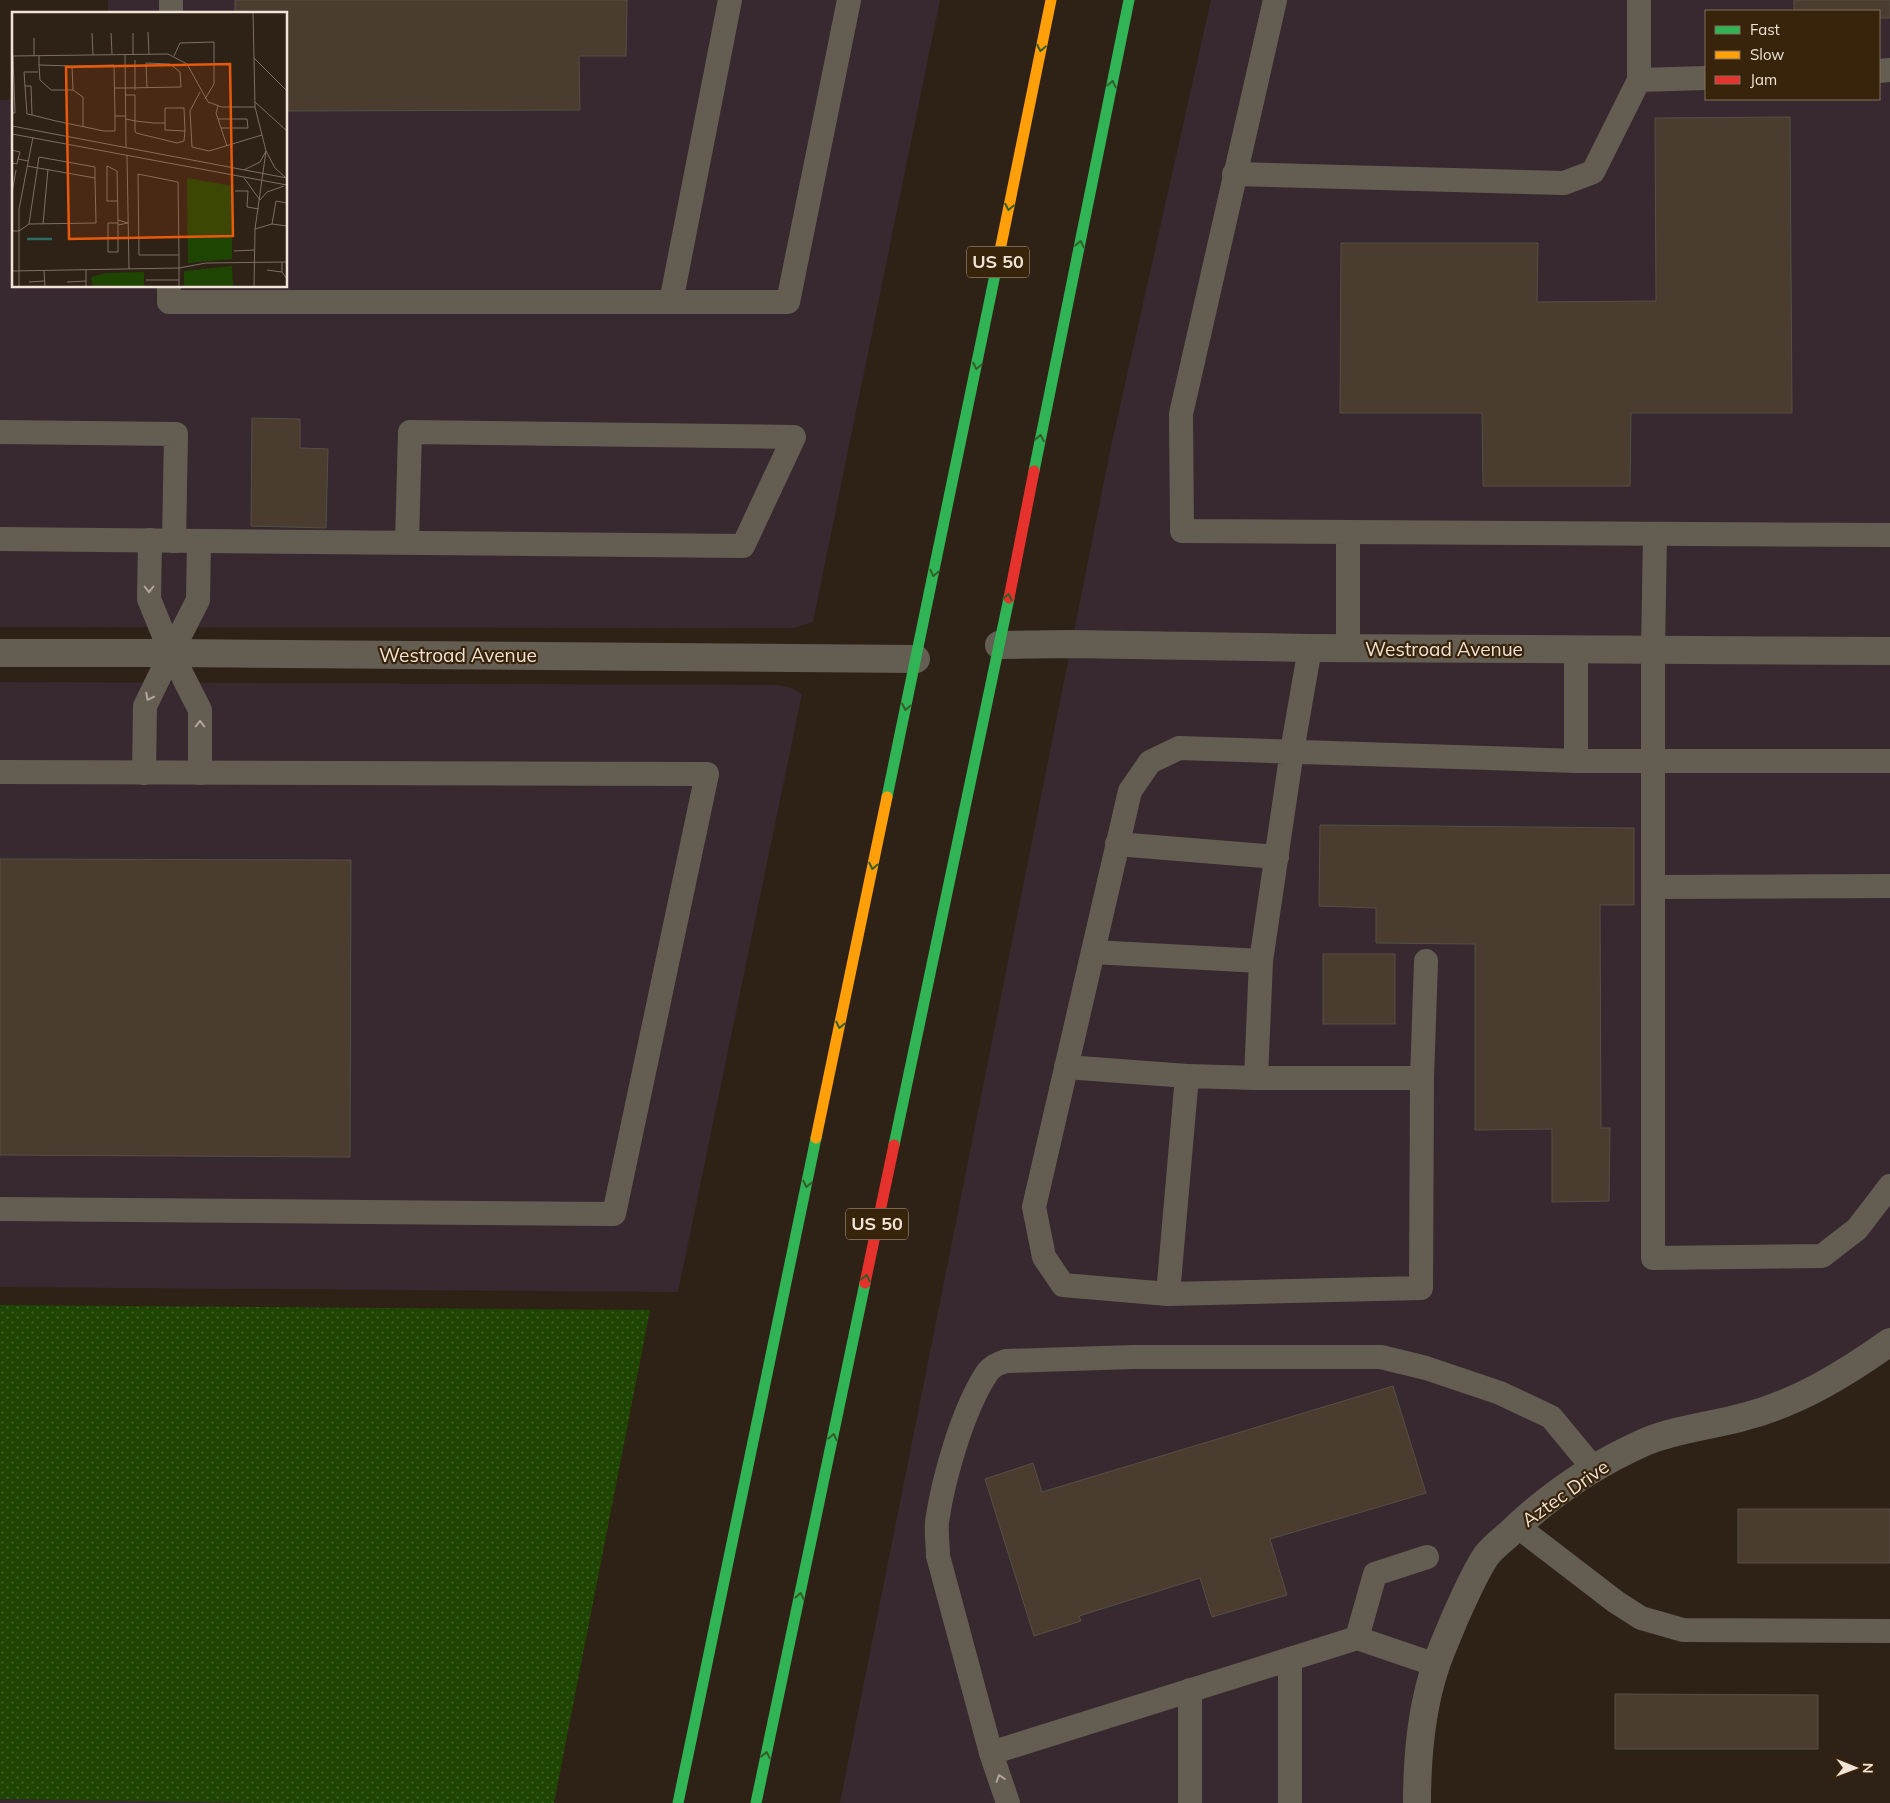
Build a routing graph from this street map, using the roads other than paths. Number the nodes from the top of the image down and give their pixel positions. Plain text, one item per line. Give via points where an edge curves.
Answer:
1 (730, 0) edge
2 (849, 0) edge
3 (1051, 0) edge
4 (1129, 0) edge
5 (1274, 0) edge
6 (1639, 0) edge
7 (1705, 78) edge
8 (1639, 80) junction
9 (1234, 174) junction
10 (169, 288) edge
11 (671, 302) junction
12 (0, 432) edge
13 (1348, 532) junction
14 (1656, 534) junction
15 (1890, 535) edge
16 (0, 539) edge
17 (150, 540) junction
18 (174, 541) junction
19 (199, 541) junction
20 (407, 542) junction
21 (999, 645) junction
22 (1310, 648) junction
23 (1348, 648) junction
24 (1576, 650) junction
25 (1653, 650) junction
26 (1890, 651) edge
27 (0, 653) edge
28 (171, 653) junction
29 (916, 659) junction
30 (1292, 751) junction
31 (1576, 761) junction
32 (1654, 761) junction
33 (1890, 761) edge
34 (0, 772) edge
35 (144, 773) junction
36 (200, 773) junction
37 (1117, 844) junction
38 (1277, 857) junction
39 (1890, 886) edge
40 (1653, 887) junction
41 (1093, 952) junction
42 (1261, 961) junction
43 (1426, 961) dead end
44 (1066, 1067) junction
45 (1187, 1076) junction
46 (1256, 1078) junction
47 (1422, 1078) junction
48 (1890, 1186) edge
49 (0, 1209) edge
50 (1168, 1294) junction
51 (1890, 1342) edge
52 (1594, 1469) junction
53 (1517, 1526) junction
54 (1427, 1557) dead end
55 (1890, 1631) edge
56 (1357, 1638) junction
57 (1290, 1659) junction
58 (1436, 1665) junction
59 (1190, 1690) junction
60 (991, 1753) junction
61 (678, 1803) edge
62 (756, 1803) edge
63 (1008, 1803) edge
64 (1190, 1803) edge
65 (1290, 1803) edge
66 (1417, 1803) edge

1 - 11 lane
2 - 11 lane via 788,302
3 -> 29 highway, US 50
21 -> 4 highway, US 50
5 - 9 lane
6 - 8 lane
7 - 8 lane
8 - 9 lane via 1593,172 1564,183
9 - 13 lane via 1181,414 1182,531
10 - 11 lane via 169,302
12 - 18 lane via 176,434
13 - 14 lane
13 - 23 lane
14 - 15 lane
14 - 25 lane
16 - 17 lane
17 - 18 lane
17 -> 28 lane via 149,599
18 - 19 lane
19 - 20 lane
19 - 28 lane via 198,600
20 - 20 lane via 410,432 794,437 743,546
21 - 22 street, Westroad Avenue
62 -> 21 highway, US 50
22 - 23 street, Westroad Avenue
22 - 30 lane
23 - 24 street, Westroad Avenue
24 - 25 street, Westroad Avenue
24 - 31 lane
25 - 26 street, Westroad Avenue
25 - 32 lane
27 - 28 street, Westroad Avenue
28 - 29 street, Westroad Avenue
28 -> 35 lane via 145,706
36 -> 28 lane via 200,710
29 -> 61 highway, US 50
30 - 31 lane
30 - 37 lane via 1179,748 1150,762 1130,791
30 - 38 lane
31 - 32 lane
32 - 33 lane
32 - 40 lane
34 - 35 lane
35 - 36 lane
36 - 49 lane via 707,774 614,1214
37 - 38 lane
37 - 41 lane
38 - 42 lane
39 - 40 lane
40 - 48 lane via 1653,1258 1822,1256 1857,1229
41 - 42 lane
41 - 44 lane
42 - 46 lane
43 - 47 lane
44 - 45 lane
44 - 50 lane via 1034,1207 1044,1257 1063,1285
45 - 46 lane
45 - 50 lane
46 - 47 lane
47 - 50 lane via 1421,1288
51 - 52 street, Aztec Drive via 1849,1371 1807,1394 1745,1417 1646,1442
52 - 53 street, Aztec Drive
52 - 60 lane via 1551,1417 1500,1393 1426,1368 1381,1357 1133,1357 1006,1361 998,1364 987,1372 968,1410 947,1474 937,1524 938,1556
53 - 55 lane via 1641,1618 1683,1630
53 - 58 street, Aztec Drive via 1487,1554 1468,1587
54 - 56 lane via 1375,1574
56 - 57 lane
56 - 58 lane
57 - 59 lane
57 - 65 lane
58 - 66 street, Aztec Drive via 1424,1710
59 - 60 lane
59 - 64 lane
63 -> 60 lane

